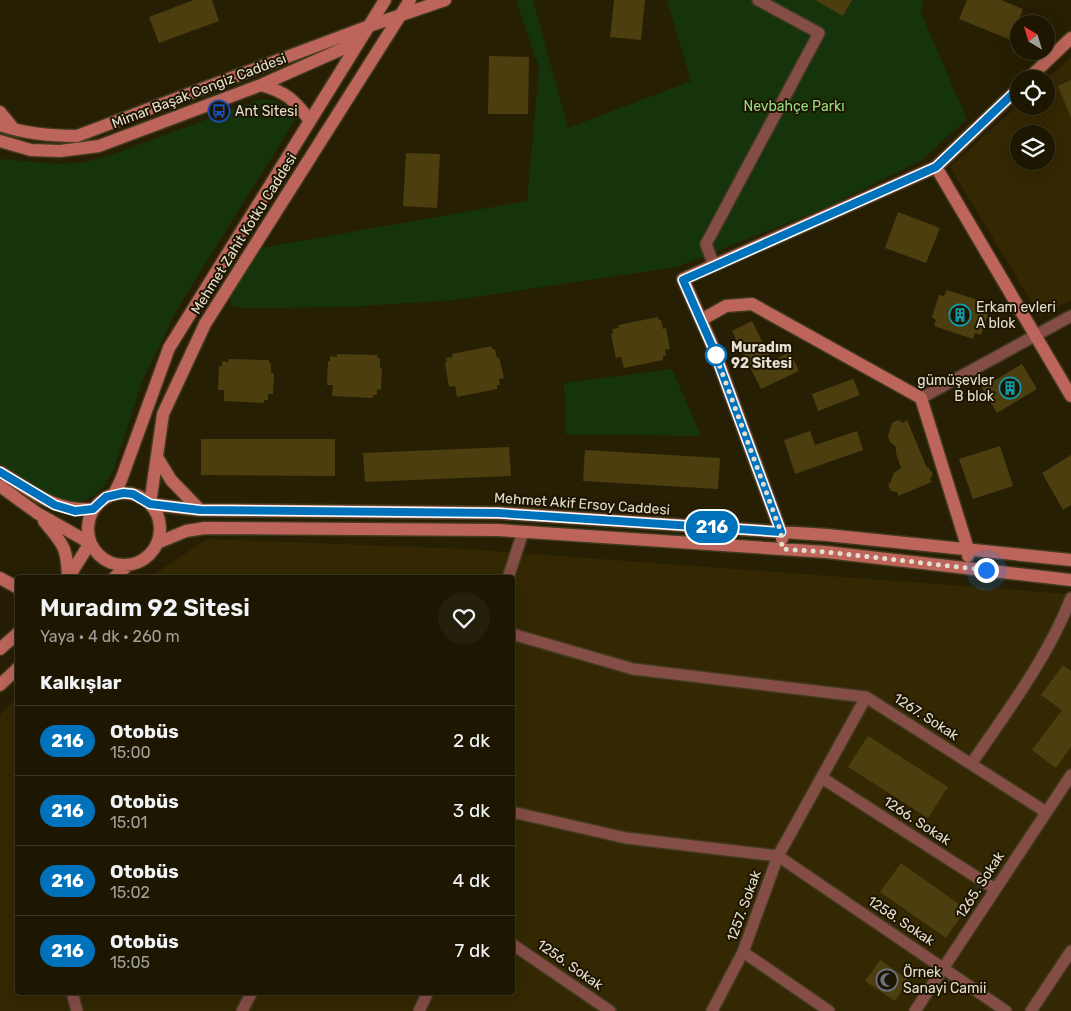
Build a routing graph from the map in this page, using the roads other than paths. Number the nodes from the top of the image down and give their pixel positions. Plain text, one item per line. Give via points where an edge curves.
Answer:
1 (385, 0) edge
2 (410, 0) edge
3 (443, 0) edge
4 (758, 0) edge
5 (399, 17) junction
6 (369, 26) junction
7 (1071, 38) edge
8 (358, 42) junction
9 (1037, 70) edge
10 (261, 85) junction
11 (1010, 97) edge
12 (0, 112) edge
13 (310, 120) junction
14 (0, 125) edge
15 (14, 130) junction
16 (0, 141) edge
17 (0, 150) edge
18 (31, 150) junction
19 (936, 167) junction
20 (714, 266) junction
21 (1071, 316) edge
22 (701, 320) junction
23 (1035, 336) junction
24 (1071, 396) edge
25 (921, 398) junction
26 (158, 457) junction
27 (0, 472) edge
28 (0, 486) edge
29 (114, 494) junction
30 (150, 504) junction
31 (93, 509) junction
32 (200, 510) junction
33 (37, 513) junction
34 (523, 532) junction
35 (781, 532) junction
36 (90, 543) junction
37 (157, 543) junction
38 (782, 549) junction
39 (968, 549) junction
40 (1071, 560) edge
41 (128, 565) junction
42 (969, 568) junction
43 (68, 575) edge
44 (70, 575) edge
45 (117, 575) edge
46 (509, 575) edge
47 (0, 578) edge
48 (1071, 580) edge
49 (15, 586) edge
50 (1071, 598) edge
51 (515, 635) edge
52 (15, 636) edge
53 (0, 649) edge
54 (15, 671) edge
55 (0, 684) edge
56 (866, 697) junction
57 (972, 764) junction
58 (1071, 775) edge
59 (822, 778) junction
60 (1046, 812) junction
61 (515, 813) edge
62 (778, 856) junction
63 (995, 889) junction
64 (515, 946) edge
65 (1071, 951) edge
66 (742, 952) junction
67 (943, 968) junction
68 (73, 995) edge
69 (250, 995) edge
70 (426, 995) edge
71 (597, 1007) edge
72 (77, 1011) edge
73 (242, 1011) edge
74 (418, 1011) edge
75 (610, 1011) edge
76 (712, 1011) edge
77 (829, 1011) edge
78 (915, 1011) edge
79 (1006, 1011) edge
80 (1031, 1011) edge

1 - 6 main road, Mehmet Zahit Kotku Caddesi
2 - 5 main road, Mehmet Zahit Kotku Caddesi
3 - 5 main road, Mimar Başak Cengiz Caddesi
4 - 20 street via 820,33 706,244
5 - 6 main road, Mimar Başak Cengiz Caddesi
5 - 8 main road, Mimar Başak Cengiz Caddesi
5 - 26 main road, Mehmet Zahit Kotku Caddesi via 205,324 163,414
6 - 8 main road, Mehmet Zahit Kotku Caddesi
6 - 15 main road, Mimar Başak Cengiz Caddesi via 77,136 48,136
7 - 9 main road
8 - 10 main road, Mimar Başak Cengiz Caddesi
8 - 13 main road, Mehmet Zahit Kotku Caddesi
10 - 13 main road via 291,97
10 - 18 main road, Mimar Başak Cengiz Caddesi via 99,146 60,151
11 - 19 main road
12 - 15 main road
13 - 29 main road, Mehmet Zahit Kotku Caddesi via 169,348
14 - 15 main road, Mimar Başak Cengiz Caddesi
16 - 18 main road, Mimar Başak Cengiz Caddesi
17 - 18 main road
19 - 20 main road
19 - 23 main road
20 - 22 main road via 683,280
21 - 23 street
22 - 25 main road via 726,306 752,304
22 - 35 main road
23 - 24 main road
23 - 25 street
25 - 39 main road
26 - 30 main road, Mehmet Zahit Kotku Caddesi
26 - 32 main road via 171,480
27 - 31 main road via 55,505 75,511
28 - 33 main road
29 - 30 main road via 133,494
29 - 31 main road
30 - 32 main road, Mehmet Akif Ersoy Caddesi
30 - 37 main road via 159,522
31 - 36 main road via 87,526
32 - 35 main road, Mehmet Akif Ersoy Caddesi via 498,513
33 - 36 main road
33 - 43 main road via 63,543
34 - 37 main road via 205,528 186,531
34 - 38 main road
34 - 46 street
35 - 38 main road
35 - 39 main road, Mehmet Akif Ersoy Caddesi
36 - 41 main road via 106,560
36 - 44 main road
37 - 41 main road via 146,558
38 - 42 main road
39 - 40 main road, Mehmet Akif Ersoy Caddesi
39 - 42 main road
41 - 45 main road
42 - 48 main road
47 - 49 main road
50 - 57 street via 1038,661
51 - 56 street via 633,669
52 - 53 main road
54 - 55 main road
56 - 57 street, 1267. Sokak
56 - 59 street
57 - 60 street, 1267. Sokak
58 - 60 street, 1265. Sokak
59 - 62 street, 1257. Sokak
59 - 63 street, 1266. Sokak
60 - 63 street, 1265. Sokak
61 - 62 street via 626,838
62 - 66 street, 1257. Sokak
62 - 67 street, 1258. Sokak
63 - 67 street, 1265. Sokak
64 - 71 street, 1256. Sokak
65 - 80 street
66 - 76 street
66 - 77 street, 1257. Sokak
67 - 78 street, 1265. Sokak
67 - 79 street, 1258. Sokak
68 - 72 street
69 - 73 street
70 - 74 street
71 - 75 street, 1256. Sokak

